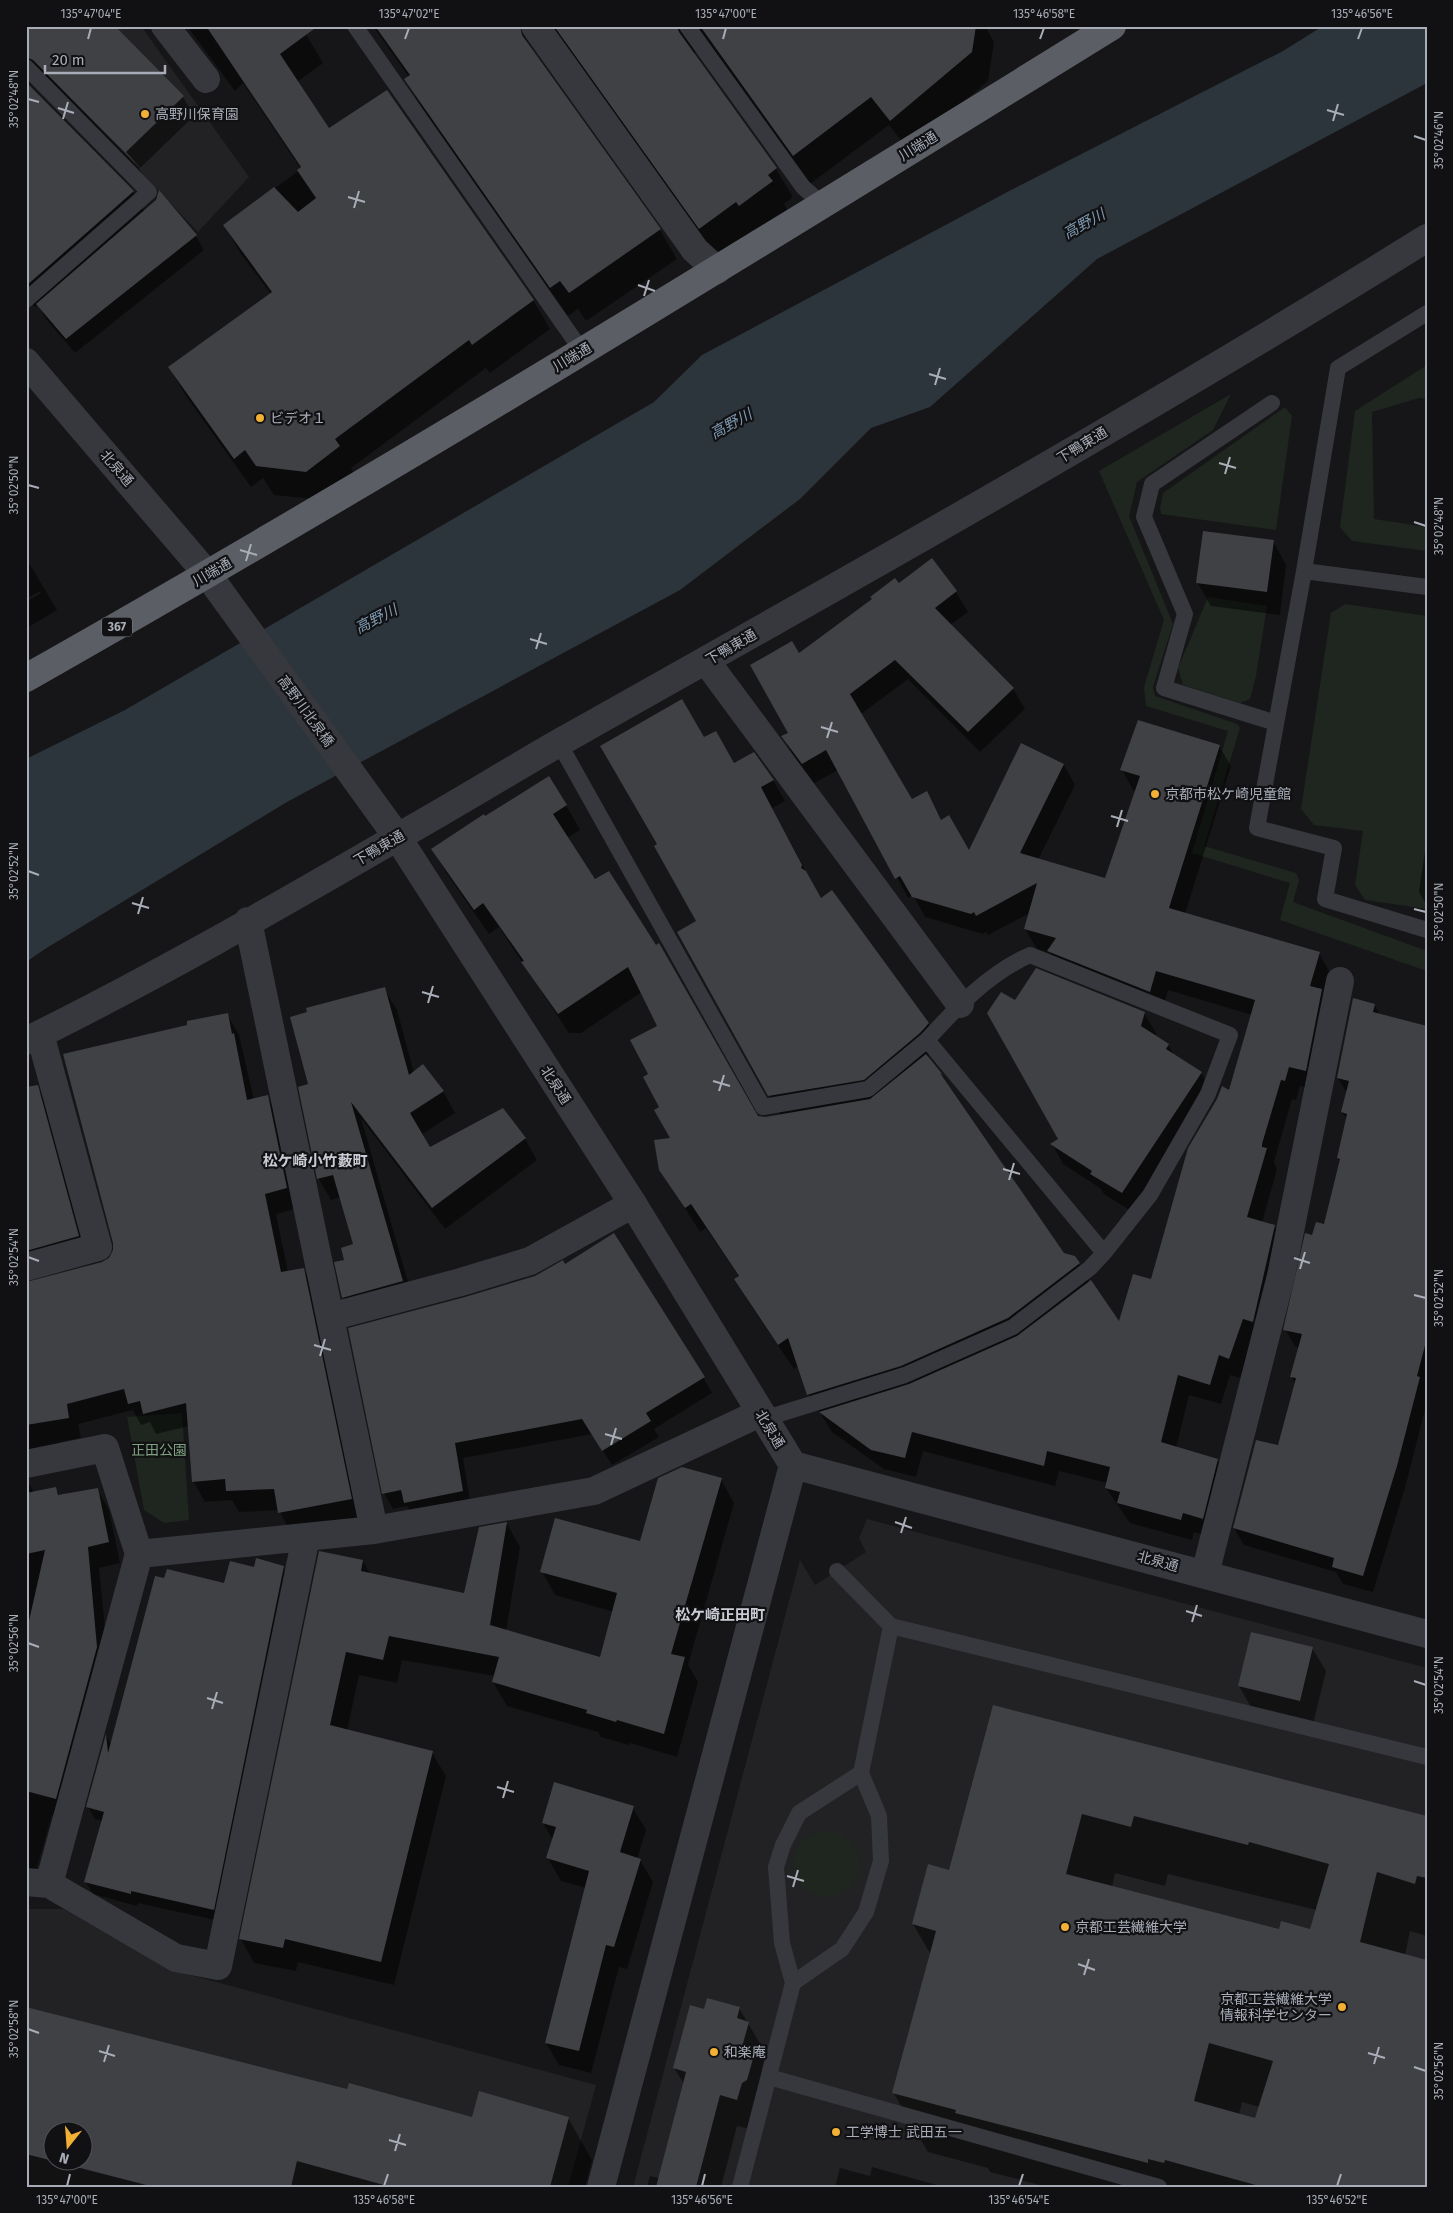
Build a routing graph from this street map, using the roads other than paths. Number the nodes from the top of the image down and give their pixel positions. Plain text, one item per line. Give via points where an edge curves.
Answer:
1 (165, 26) edge
2 (355, 26) edge
3 (535, 26) edge
4 (687, 26) edge
5 (1112, 26) edge
6 (26, 67) edge
7 (206, 79) dead end
8 (823, 205) junction
9 (1427, 238) edge
10 (716, 270) junction
11 (26, 300) edge
12 (1427, 313) edge
13 (582, 351) junction
14 (26, 362) edge
15 (1272, 403) dead end
16 (1304, 570) junction
17 (208, 575) junction
18 (1427, 587) edge
19 (237, 616) joint
20 (706, 661) junction
21 (26, 678) edge
22 (1276, 723) junction
23 (560, 742) junction
24 (398, 838) junction
25 (248, 921) junction
26 (1427, 930) edge
27 (1340, 981) dead end
28 (960, 1004) junction
29 (33, 1037) edge
30 (927, 1040) junction
31 (633, 1204) junction
32 (1104, 1253) junction
33 (26, 1267) edge
34 (330, 1317) junction
35 (762, 1416) junction
36 (26, 1464) edge
37 (793, 1465) junction
38 (374, 1530) junction
39 (306, 1537) junction
40 (139, 1554) junction
41 (837, 1570) dead end
42 (1204, 1574) junction
43 (891, 1626) junction
44 (1427, 1634) edge
45 (1427, 1757) edge
46 (861, 1773) junction
47 (37, 1883) edge
48 (794, 1983) junction
49 (769, 2077) junction
50 (601, 2187) edge
51 (740, 2187) edge
52 (1159, 2187) edge

1 - 7 street
2 - 13 lane
3 - 10 street via 695,250
4 - 8 lane via 804,187
5 - 8 highway, 川端通 / 367
6 - 11 lane via 149,192
8 - 10 highway, 川端通 / 367
9 - 20 street, 下鴨東通 via 1064,455
10 - 13 highway, 川端通 / 367
12 - 16 lane via 1338,368
13 - 17 highway, 川端通 / 367
14 - 17 street, 北泉通
15 - 22 lane via 1152,484 1144,516 1185,614 1164,688
16 - 18 lane
16 - 22 lane
17 - 19 street, 北泉通
17 - 21 highway, 川端通 / 367
19 - 24 street, 高野川北泉橋
20 - 23 street, 下鴨東通
20 - 28 street
22 - 26 lane via 1257,828 1334,848 1325,899
23 - 24 street, 下鴨東通
23 - 30 lane via 764,1107 868,1089
24 - 25 street, 下鴨東通
24 - 31 street, 北泉通
25 - 29 street, 下鴨東通
25 - 34 street
27 - 42 street via 1280,1276
28 - 30 lane
28 - 32 lane via 1014,962 1030,954 1230,1035 1204,1102 1150,1195
29 - 33 street via 98,1247
30 - 32 lane
31 - 34 street via 530,1261
31 - 35 street, 北泉通
32 - 35 lane via 1090,1268 1013,1327 905,1375
34 - 38 street
35 - 37 street, 北泉通
35 - 38 street via 594,1491
36 - 40 street via 105,1448
37 - 42 street, 北泉通
37 - 50 street
38 - 39 street
39 - 40 street
39 - 47 street via 218,1966 176,1958
40 - 47 street
41 - 43 lane
42 - 44 street, 北泉通
43 - 45 lane
43 - 46 lane
46 - 48 lane via 879,1816 880,1861 866,1912 842,1949
46 - 48 lane via 799,1813 783,1844 776,1867 778,1894 782,1943
48 - 49 lane
49 - 51 lane
49 - 52 lane

